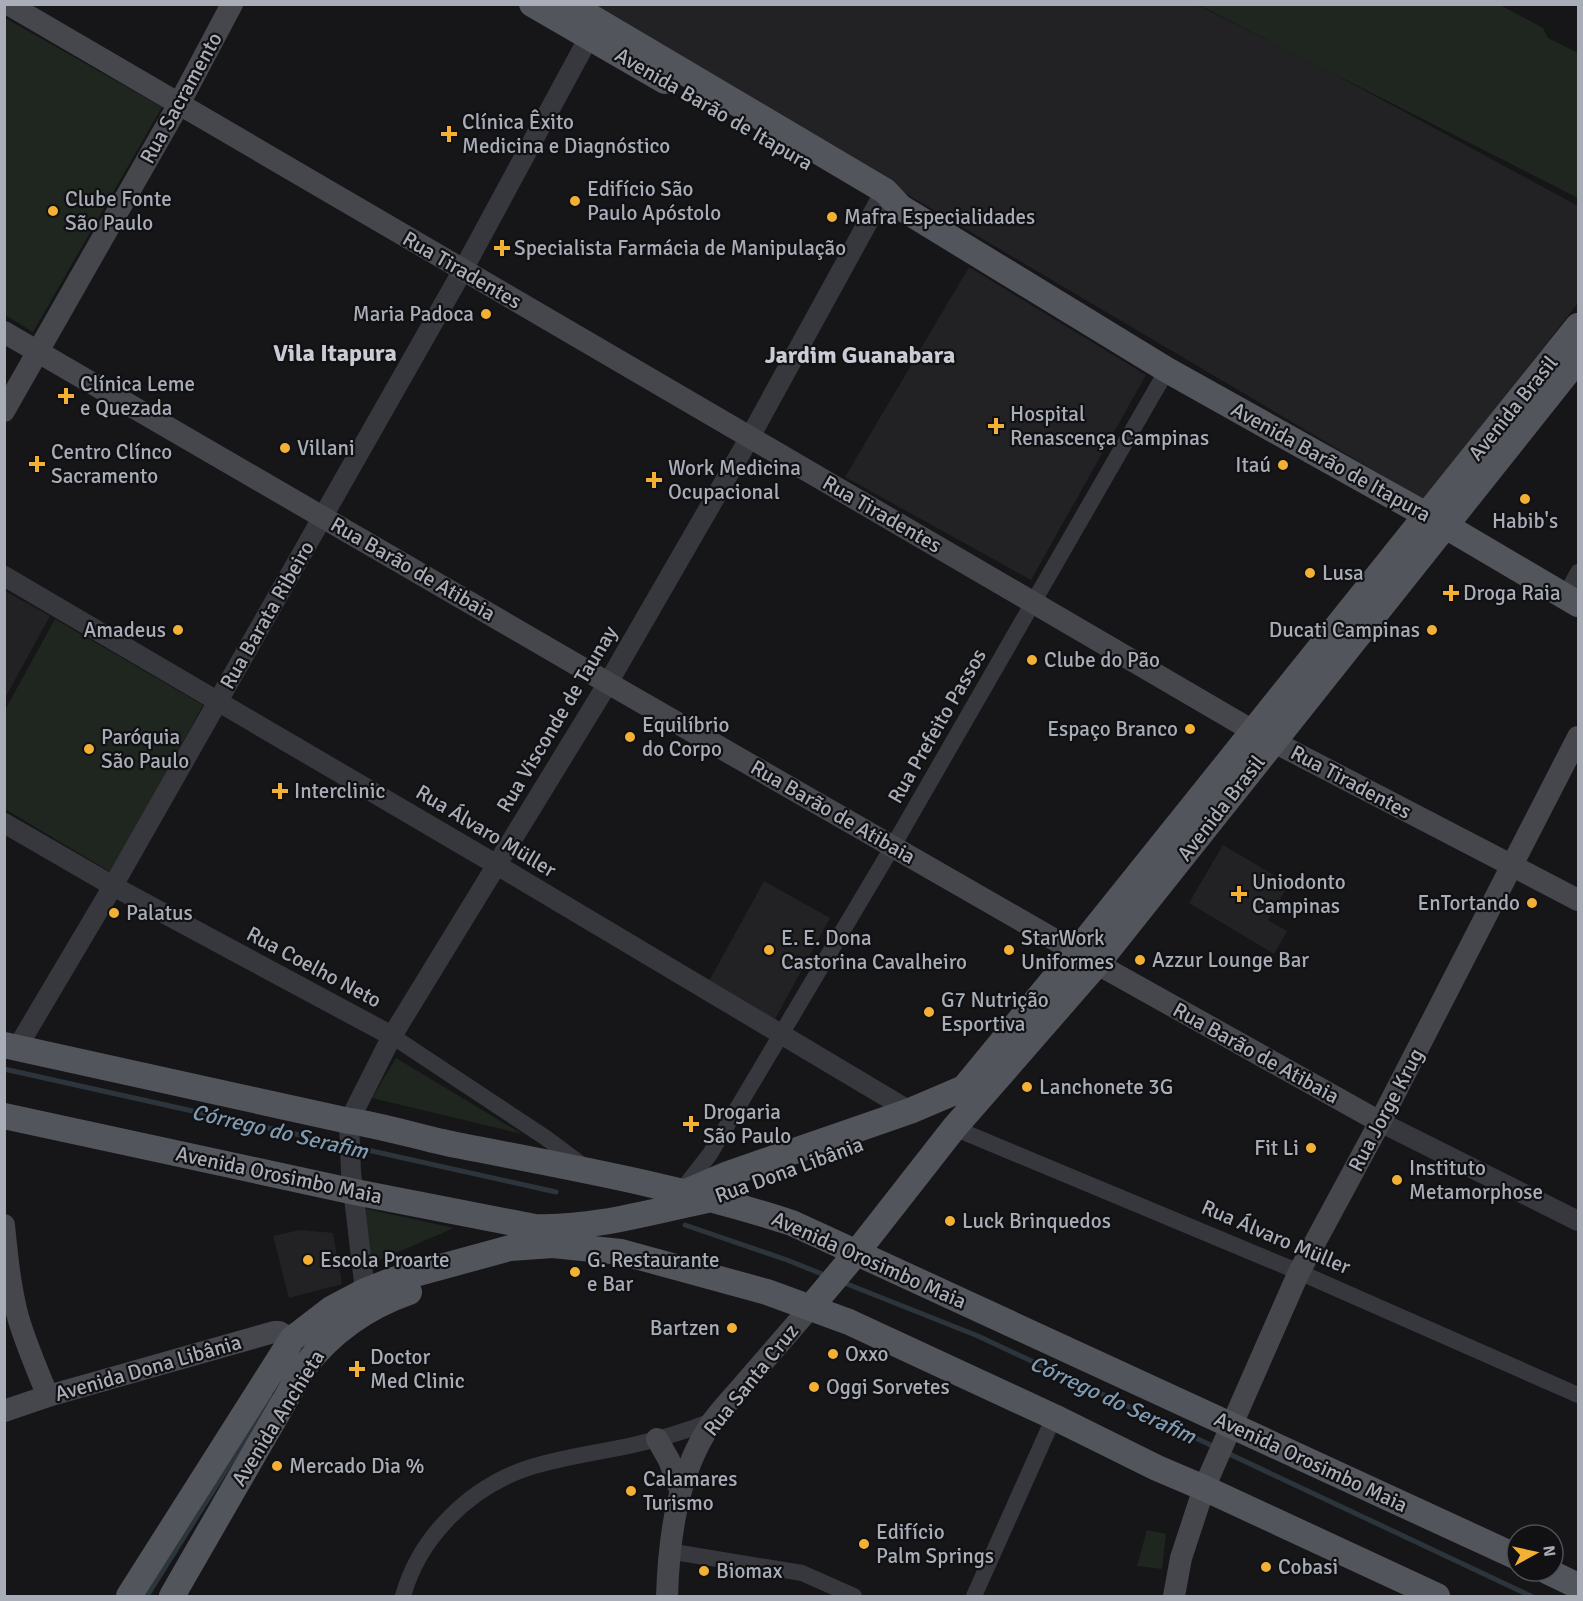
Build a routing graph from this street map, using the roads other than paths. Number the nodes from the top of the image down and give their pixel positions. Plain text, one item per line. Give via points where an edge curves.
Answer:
1 (8, 4) edge
2 (232, 4) edge
3 (532, 4) edge
4 (569, 4) edge
5 (594, 29) junction
6 (179, 104) junction
7 (888, 200) junction
8 (463, 270) junction
9 (1578, 326) edge
10 (4, 332) edge
11 (39, 351) junction
12 (1578, 359) edge
13 (1167, 370) junction
14 (4, 411) edge
15 (750, 437) junction
16 (323, 516) junction
17 (1435, 520) junction
18 (1578, 572) edge
19 (4, 576) edge
20 (1572, 600) edge
21 (1034, 603) junction
22 (608, 683) junction
23 (218, 701) junction
24 (1263, 736) junction
25 (1578, 738) edge
26 (4, 823) edge
27 (893, 846) junction
28 (497, 865) junction
29 (1513, 866) junction
30 (113, 886) junction
31 (1578, 900) edge
32 (1086, 958) junction
33 (781, 1035) junction
34 (392, 1036) junction
35 (11, 1047) edge
36 (964, 1088) junction
37 (909, 1111) junction
38 (4, 1116) edge
39 (1380, 1122) junction
40 (954, 1128) junction
41 (350, 1129) junction
42 (589, 1170) junction
43 (353, 1182) junction
44 (684, 1191) junction
45 (712, 1199) junction
46 (1578, 1221) edge
47 (601, 1222) joint
48 (4, 1225) edge
49 (612, 1251) junction
50 (853, 1257) junction
51 (1299, 1272) junction
52 (8, 1286) edge
53 (365, 1291) junction
54 (814, 1303) junction
55 (290, 1342) junction
56 (1578, 1395) edge
57 (48, 1396) junction
58 (4, 1412) edge
59 (1054, 1417) junction
60 (712, 1421) junction
61 (1230, 1432) junction
62 (657, 1439) junction
63 (1207, 1482) junction
64 (680, 1490) junction
65 (668, 1551) junction
66 (1505, 1552) edge
67 (129, 1596) edge
68 (172, 1596) edge
69 (403, 1596) edge
70 (667, 1596) edge
71 (854, 1596) edge
72 (974, 1596) edge
73 (1174, 1596) edge
74 (1437, 1596) edge

1 - 6 main road, Rua Tiradentes
2 - 6 main road, Rua Sacramento
3 - 5 main road, Avenida Barão de Itapura
4 - 5 main road, Avenida Barão de Itapura
5 - 7 main road, Avenida Barão de Itapura
5 - 8 street, Rua Barata Ribeiro
6 - 8 main road, Rua Tiradentes
6 - 11 main road, Rua Sacramento
7 - 13 main road, Avenida Barão de Itapura
7 - 15 street, Rua Visconde de Taunay
8 - 15 main road, Rua Tiradentes
8 - 16 street, Rua Barata Ribeiro
9 - 17 main road, Avenida Brasil
10 - 11 main road, Rua Barão de Atibaia
11 - 14 main road, Rua Sacramento
11 - 16 main road, Rua Barão de Atibaia
12 - 17 main road, Avenida Brasil
13 - 17 main road, Avenida Barão de Itapura
13 - 21 street, Rua Prefeito Passos
15 - 21 main road, Rua Tiradentes
15 - 22 street, Rua Visconde de Taunay
16 - 22 main road, Rua Barão de Atibaia
16 - 23 street, Rua Barata Ribeiro
17 - 20 main road, Avenida Barão de Itapura
17 - 24 main road, Avenida Brasil
18 - 20 street
19 - 23 street, Rua Álvaro Müller
21 - 24 main road, Rua Tiradentes
21 - 27 street, Rua Prefeito Passos
22 - 27 main road, Rua Barão de Atibaia
22 - 28 street, Rua Visconde de Taunay
23 - 28 street, Rua Álvaro Müller
23 - 30 street, Rua Barata Ribeiro
24 - 29 main road, Rua Tiradentes
24 - 32 main road, Avenida Brasil
25 - 29 main road, Rua Jorge Krug
26 - 30 street, Rua Coelho Neto
27 - 32 main road, Rua Barão de Atibaia
27 - 33 street, Rua Prefeito Passos
28 - 33 street, Rua Álvaro Müller
28 - 34 street, Rua Visconde de Taunay
29 - 31 main road, Rua Tiradentes
29 - 39 main road, Rua Jorge Krug
30 - 34 street, Rua Coelho Neto
30 - 35 street, Rua Barata Ribeiro
32 - 36 main road, Avenida Brasil
32 - 39 main road, Rua Barão de Atibaia
32 - 40 main road, Avenida Brasil
33 - 37 street, Rua Álvaro Müller
33 - 44 street, Rua Prefeito Passos
34 - 41 street, Rua Visconde de Taunay
34 - 42 street, Rua Coelho Neto
35 - 41 main road, Avenida Orosimbo Maia
36 - 37 main road, Avenida Brasil
36 - 45 main road, Rua Dona Libânia via 928,1118
37 - 44 main road, Rua Dona Libânia
38 - 43 main road, Avenida Orosimbo Maia
39 - 46 street, Rua Barão de Atibaia
39 - 51 main road, Rua Jorge Krug
40 - 50 main road, Avenida Brasil
40 - 51 street, Rua Álvaro Müller
41 - 42 main road, Avenida Orosimbo Maia via 371,1124
41 - 43 street, Rua Visconde de Taunay
42 - 44 main road, Avenida Orosimbo Maia
43 - 47 main road, Avenida Orosimbo Maia via 516,1224 555,1228
43 - 53 street, Rua Visconde de Taunay
44 - 45 main road, Avenida Orosimbo Maia
45 - 47 main road, Rua Dona Libânia
45 - 50 main road, Avenida Orosimbo Maia via 792,1223
48 - 52 main road
49 - 53 main road via 553,1245 510,1248
49 - 54 main road
49 - 68 main road, Avenida Anchieta via 547,1253 489,1266 406,1293 348,1322 304,1367
50 - 54 main road, Rua Santa Cruz
50 - 61 main road, Avenida Orosimbo Maia
51 - 56 street, Rua Álvaro Müller
51 - 61 main road, Rua Jorge Krug
52 - 57 main road
53 - 55 main road via 331,1309
54 - 59 main road
54 - 60 main road, Rua Santa Cruz
55 - 57 main road, Avenida Dona Libânia via 274,1332
55 - 67 main road, Avenida Anchieta
57 - 58 main road, Avenida Dona Libânia
59 - 63 main road via 1157,1468
59 - 72 street
60 - 62 street
60 - 64 main road, Rua Santa Cruz
61 - 63 main road, Rua Jorge Krug
61 - 66 main road, Avenida Orosimbo Maia
62 - 64 main road
62 - 69 street via 525,1469 475,1495 428,1541
63 - 73 main road, Rua Jorge Krug via 1181,1558
63 - 74 main road
64 - 65 main road, Rua Santa Cruz
65 - 70 main road, Rua Santa Cruz
65 - 71 street via 802,1573

